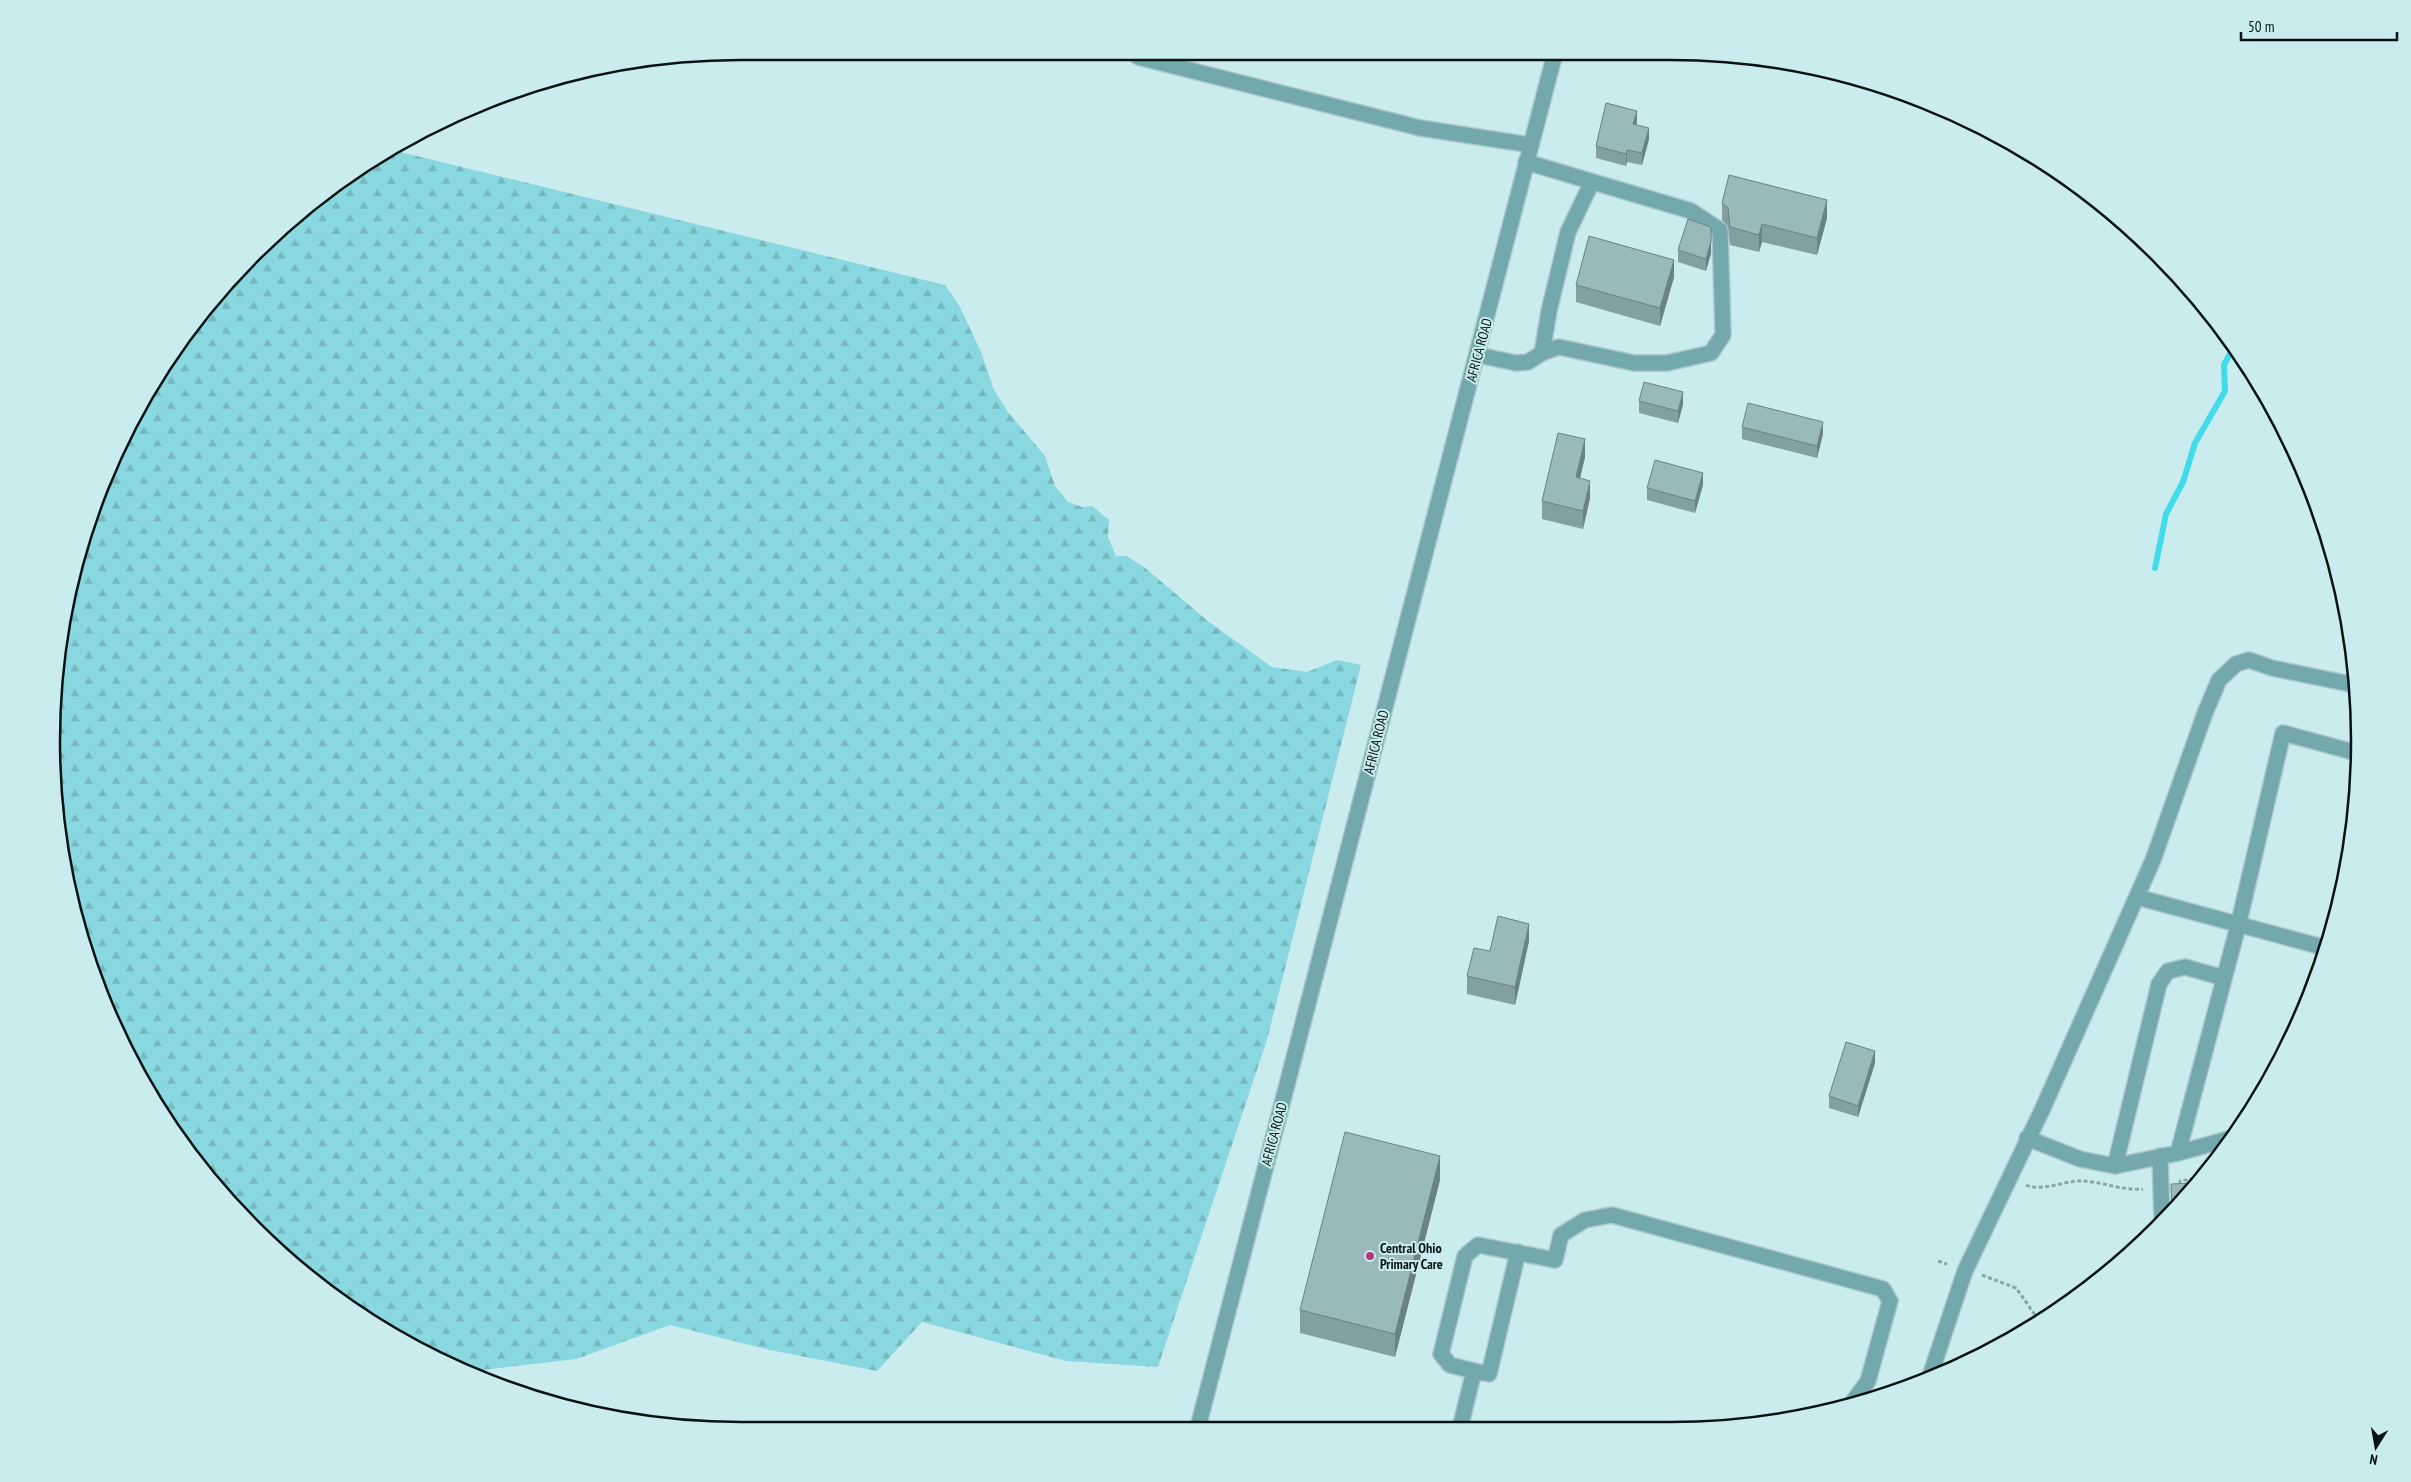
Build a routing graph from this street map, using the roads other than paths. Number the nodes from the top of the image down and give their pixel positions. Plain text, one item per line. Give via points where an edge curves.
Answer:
1 (1150, 60) edge
2 (1553, 60) edge
3 (1531, 145) junction
4 (1526, 162) junction
5 (1592, 182) junction
6 (1542, 353) junction
7 (1478, 355) junction
8 (2349, 684) edge
9 (2351, 751) edge
10 (2137, 897) junction
11 (2238, 926) junction
12 (2319, 946) edge
13 (2224, 978) junction
14 (2027, 1138) junction
15 (2220, 1141) edge
16 (2178, 1153) junction
17 (2160, 1156) junction
18 (2115, 1166) junction
19 (2162, 1212) edge
20 (1518, 1252) junction
21 (1932, 1369) edge
22 (1474, 1371) junction
23 (1857, 1396) edge
24 (1199, 1422) edge
25 (1461, 1422) edge

1 - 3 street via 1420,128
2 - 3 street, AFRICA ROAD
3 - 4 street, AFRICA ROAD
4 - 5 street
4 - 7 street, AFRICA ROAD
5 - 6 street via 1568,232
5 - 6 street via 1691,212 1720,230 1723,335 1711,353 1667,363 1634,364 1559,347
6 - 7 street via 1528,362 1516,363
7 - 24 street, AFRICA ROAD
8 - 10 street via 2249,660 2236,664 2219,680
9 - 11 street via 2283,733
10 - 11 street
10 - 14 street
11 - 12 street
11 - 13 street
13 - 16 street
13 - 18 street via 2185,967 2168,971 2159,984
14 - 18 street via 2080,1159
14 - 21 street via 1965,1271
15 - 16 street
16 - 17 street
17 - 18 street
17 - 19 street
20 - 22 street via 1489,1374
20 - 22 street via 1478,1245 1465,1256 1441,1354 1450,1365
20 - 23 street via 1555,1260 1561,1235 1585,1220 1612,1215 1884,1289 1890,1301 1868,1381
22 - 25 street

